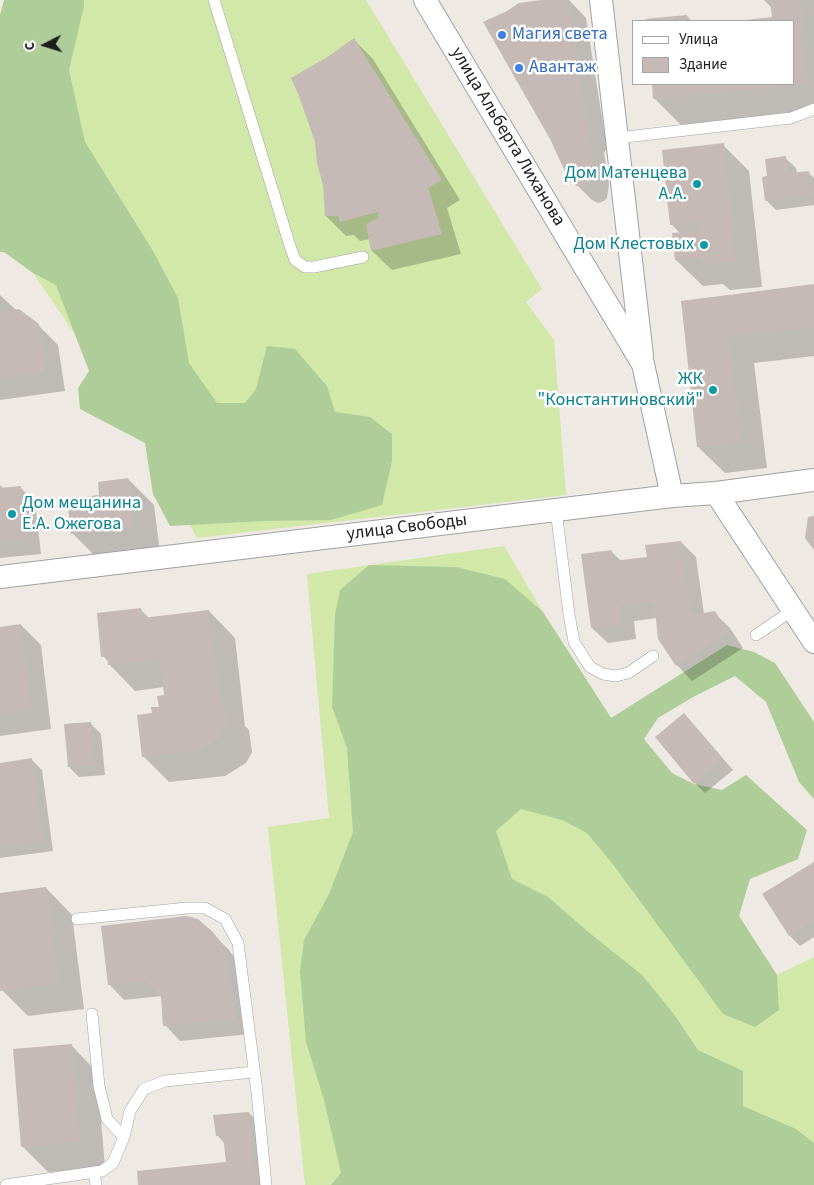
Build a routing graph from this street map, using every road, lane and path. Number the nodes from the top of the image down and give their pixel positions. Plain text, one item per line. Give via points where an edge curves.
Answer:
1 (214, 0) edge
2 (425, 0) edge
3 (601, 0) edge
4 (814, 109) edge
5 (617, 138) junction
6 (363, 257) dead end
7 (643, 364) junction
8 (814, 480) edge
9 (716, 493) junction
10 (672, 496) junction
11 (556, 510) junction
12 (0, 577) edge
13 (793, 610) junction
14 (756, 635) dead end
15 (814, 642) edge
16 (653, 656) dead end
17 (77, 920) dead end
18 (92, 1014) dead end
19 (254, 1072) junction
20 (124, 1137) junction
21 (94, 1172) junction
22 (6, 1185) edge
23 (96, 1185) edge
24 (266, 1185) edge

1 - 6 lane via 295,260 305,267 314,267
2 - 7 street, улица Альберта Лиханова
3 - 5 street
4 - 5 lane via 791,118
5 - 7 street
7 - 10 street, улица Альберта Лиханова
8 - 9 street, улица Свободы
9 - 10 street, улица Свободы
9 - 13 street
10 - 11 street, улица Свободы
11 - 12 street, улица Свободы
11 - 16 lane via 574,642 590,667 616,676 628,673
13 - 14 lane
13 - 15 street
17 - 19 lane via 187,908 205,908 225,919 238,943
18 - 20 lane via 107,1119
19 - 20 lane via 165,1081 144,1089 130,1111
19 - 24 lane
20 - 21 lane via 113,1163 102,1171
21 - 22 lane
21 - 23 lane

